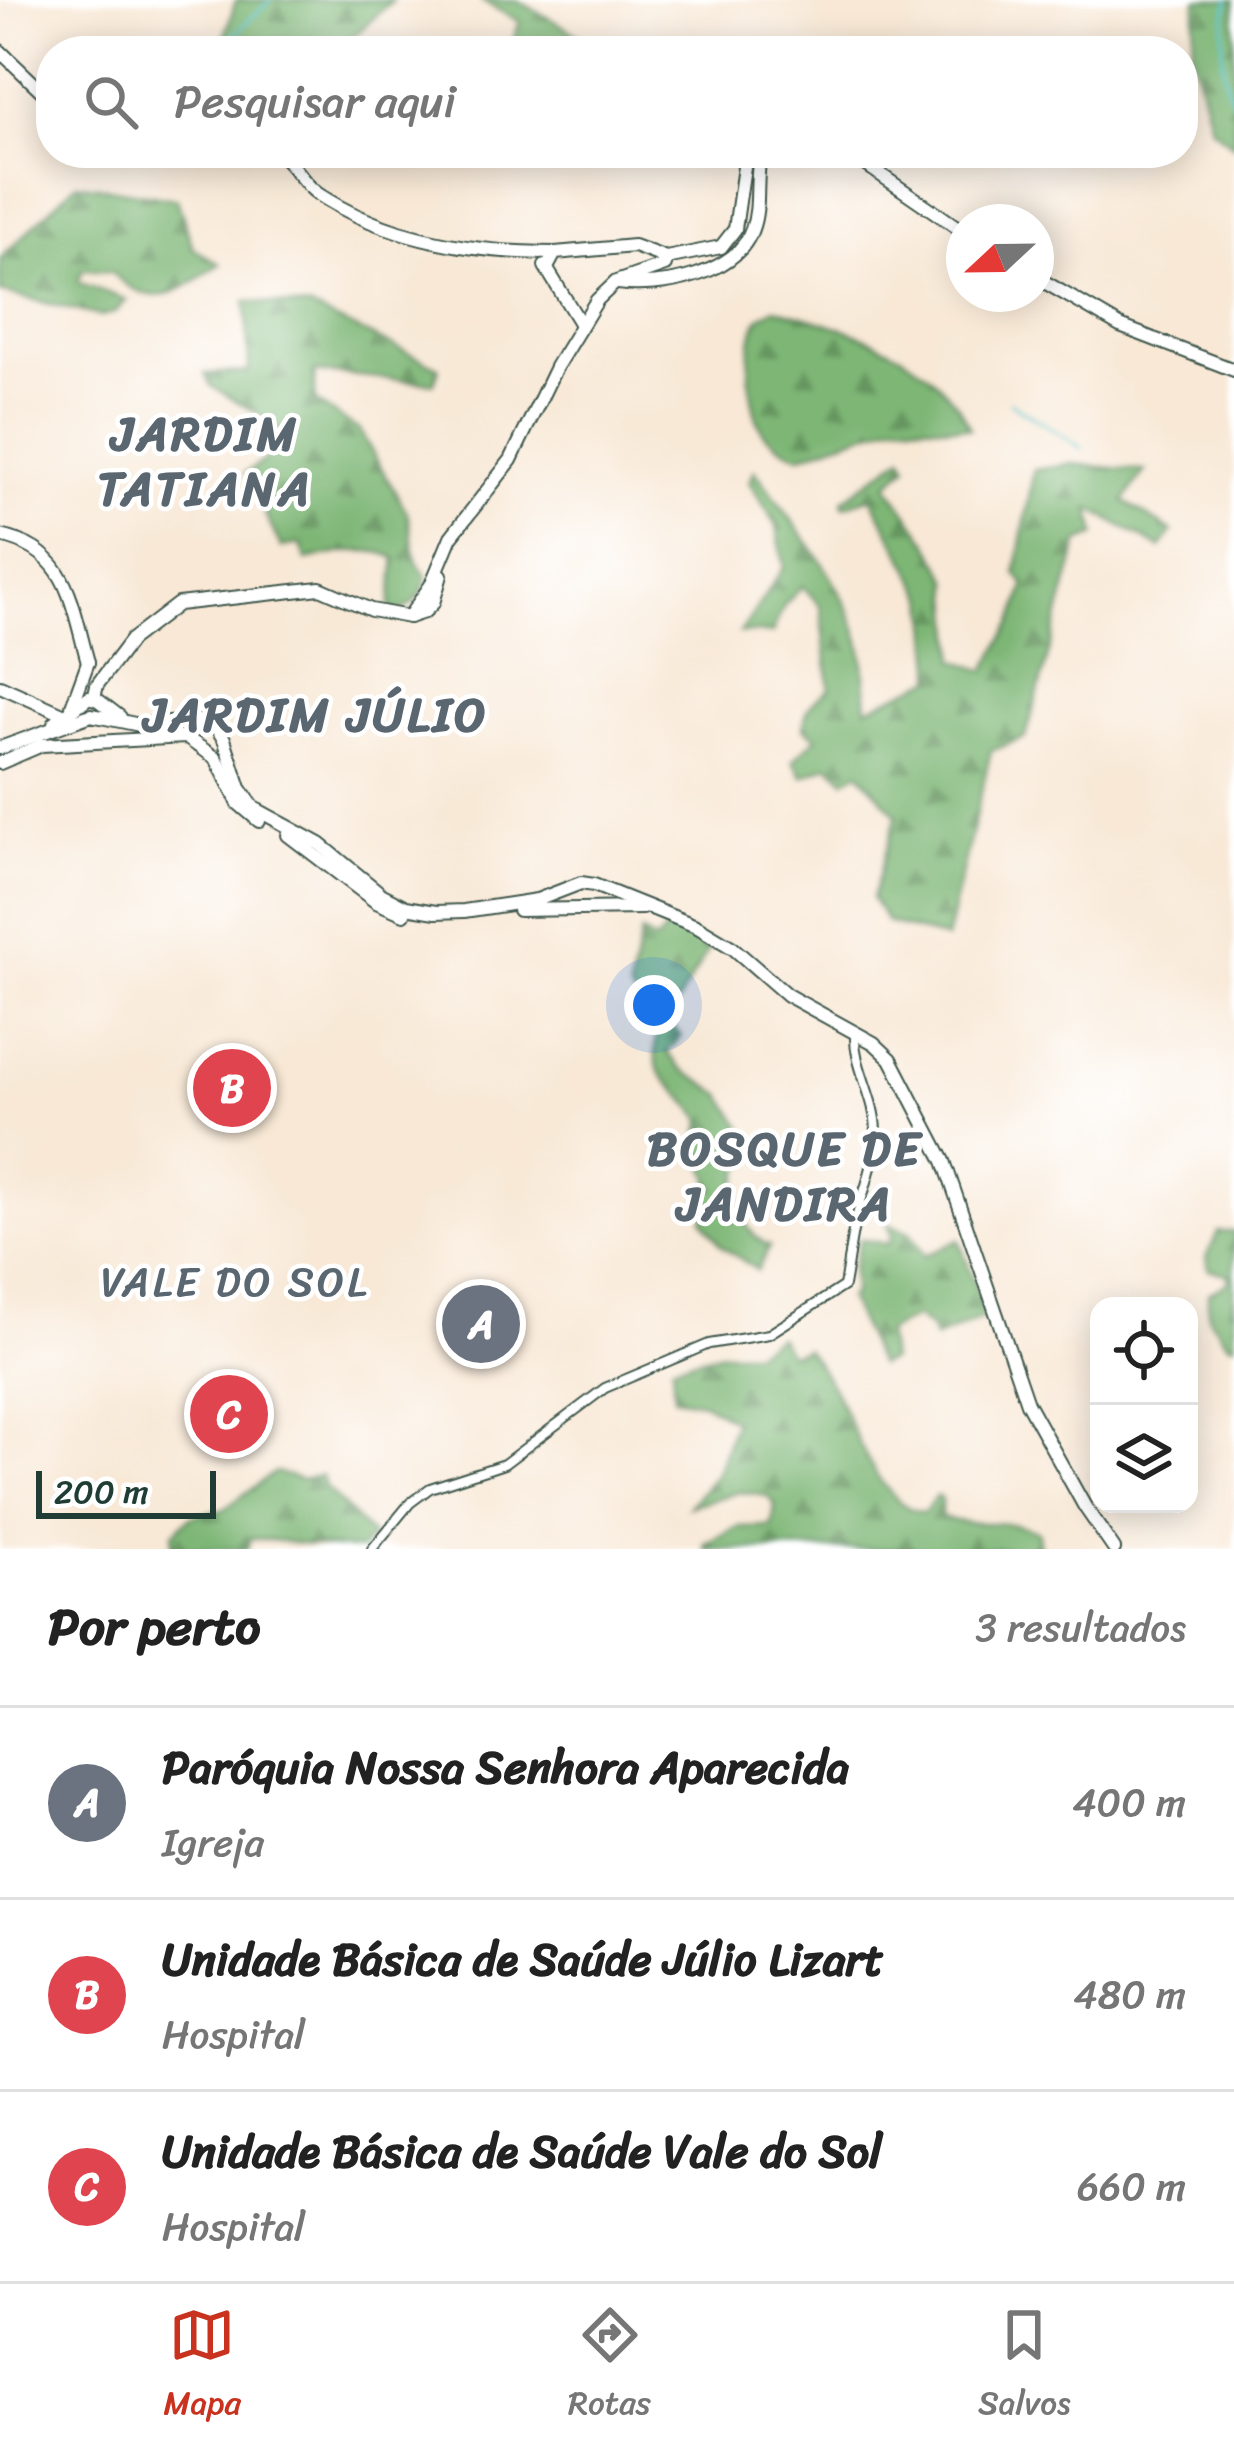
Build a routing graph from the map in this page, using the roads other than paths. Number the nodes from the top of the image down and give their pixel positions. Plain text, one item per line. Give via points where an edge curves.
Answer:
1 (0, 51) edge
2 (36, 86) edge
3 (294, 168) edge
4 (744, 168) edge
5 (760, 168) edge
6 (871, 168) edge
7 (946, 220) edge
8 (530, 254) junction
9 (555, 254) junction
10 (665, 257) junction
11 (547, 268) junction
12 (616, 282) junction
13 (1054, 288) edge
14 (580, 323) junction
15 (1234, 370) edge
16 (0, 536) edge
17 (88, 662) junction
18 (108, 669) junction
19 (0, 686) edge
20 (94, 698) junction
21 (68, 712) junction
22 (191, 719) junction
23 (125, 722) junction
24 (48, 728) junction
25 (185, 737) junction
26 (0, 748) edge
27 (0, 763) edge
28 (563, 889) junction
29 (604, 889) junction
30 (656, 907) junction
31 (566, 909) junction
32 (602, 909) junction
33 (855, 1031) junction
34 (372, 1549) edge
35 (1114, 1549) edge

1 - 2 main road
3 - 8 main road via 318,194 399,232
4 - 10 main road via 729,240
5 - 12 main road via 754,226 730,260 648,286
6 - 7 main road
8 - 9 main road
8 - 11 main road
9 - 10 main road via 634,246
9 - 11 main road
10 - 12 main road via 665,265
11 - 14 main road
12 - 14 main road
13 - 15 main road via 1120,326
14 - 18 main road via 511,460 451,537 410,617 320,588 190,600 147,625
16 - 17 main road via 34,546 55,566
17 - 18 main road
17 - 21 main road
18 - 20 main road
19 - 21 main road
20 - 21 main road
20 - 23 main road
21 - 24 main road
22 - 23 main road
22 - 25 main road via 207,733
22 - 28 main road via 218,727 254,808 406,907 464,911
23 - 24 main road via 92,715
24 - 26 main road
25 - 27 main road via 42,745
25 - 31 main road via 216,758 247,813 310,848 390,909 437,920
28 - 29 main road
28 - 31 main road
29 - 30 main road
29 - 32 main road
30 - 32 main road
30 - 33 main road
31 - 32 main road
33 - 34 street via 876,1149 844,1286 769,1334 709,1344 620,1379 495,1469 430,1488
33 - 35 main road via 891,1059 925,1118 1027,1402

